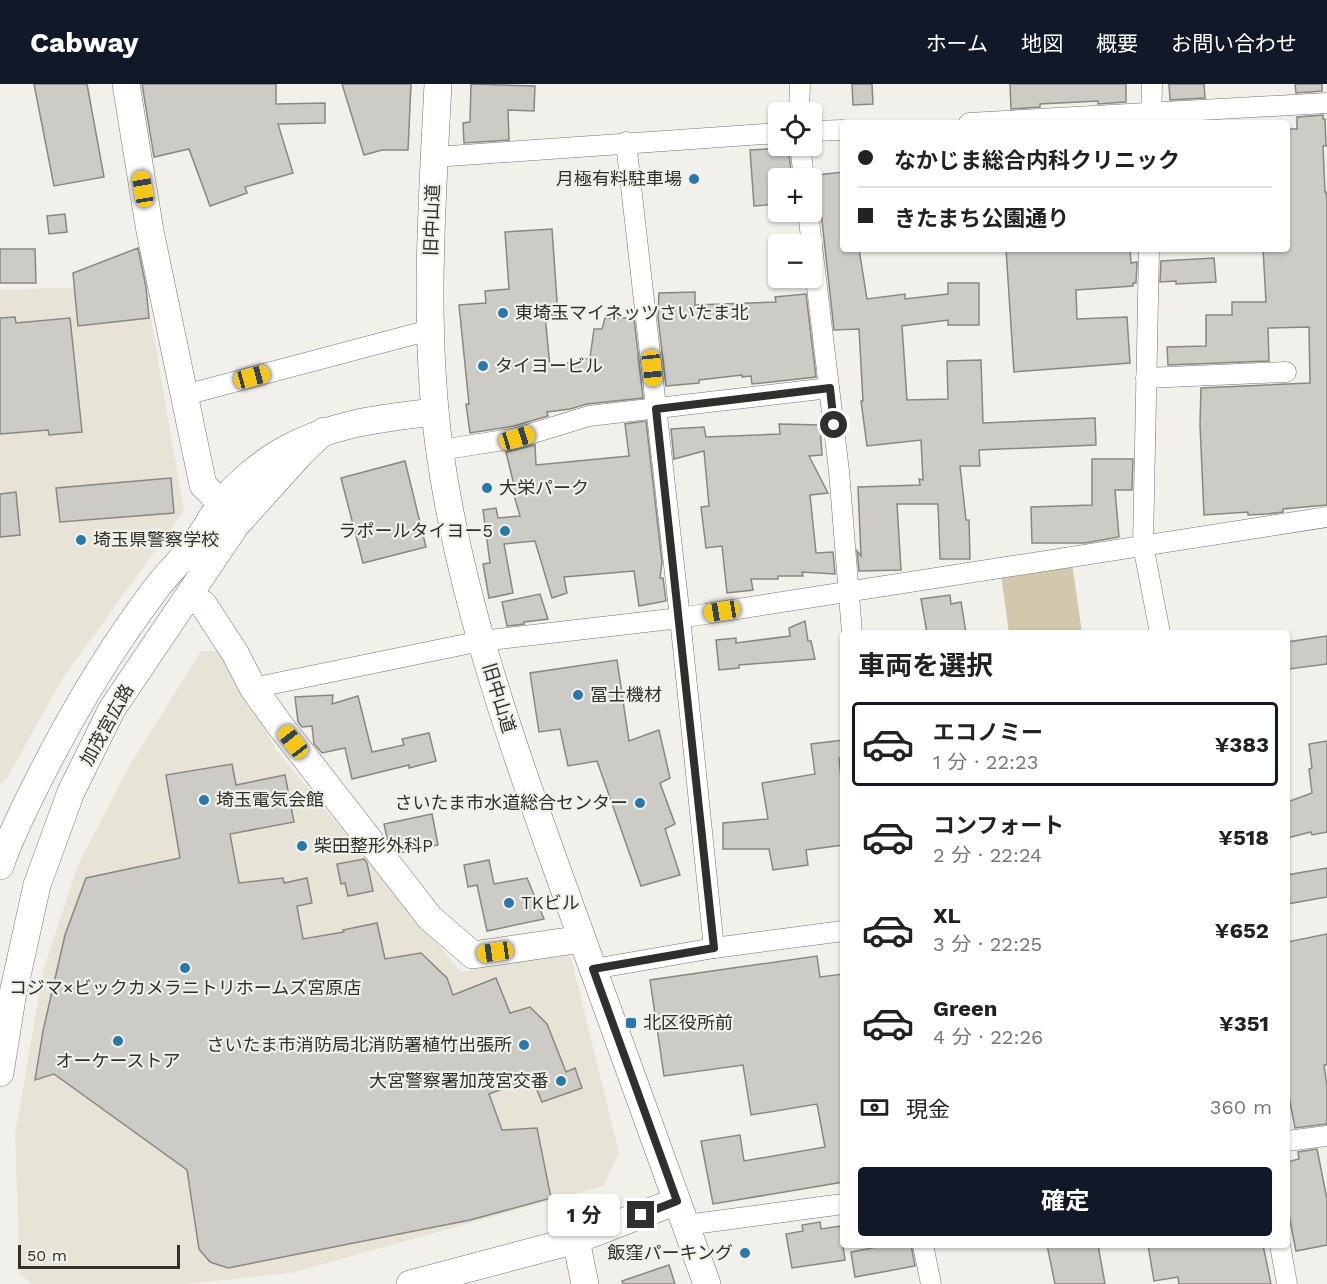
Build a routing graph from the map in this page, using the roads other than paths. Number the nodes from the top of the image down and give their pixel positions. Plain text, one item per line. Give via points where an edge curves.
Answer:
1 (126, 84) edge
2 (438, 84) edge
3 (800, 84) edge
4 (1152, 84) edge
5 (799, 102) edge
6 (1327, 103) edge
7 (1151, 118) edge
8 (1078, 120) edge
9 (840, 130) edge
10 (822, 131) edge
11 (768, 134) edge
12 (626, 142) junction
13 (435, 157) junction
14 (809, 222) edge
15 (1149, 252) edge
16 (430, 330) junction
17 (1286, 372) dead end
18 (1146, 378) junction
19 (830, 388) junction
20 (185, 395) junction
21 (656, 409) junction
22 (435, 412) junction
23 (324, 431) junction
24 (440, 450) junction
25 (221, 503) junction
26 (1327, 517) edge
27 (1143, 544) junction
28 (847, 592) junction
29 (188, 597) junction
30 (680, 618) junction
31 (852, 630) edge
32 (1159, 630) edge
33 (481, 641) junction
34 (253, 688) junction
35 (5, 833) edge
36 (0, 866) edge
37 (840, 931) edge
38 (582, 939) junction
39 (714, 948) junction
40 (593, 969) junction
41 (0, 1073) edge
42 (1327, 1136) edge
43 (1290, 1141) edge
44 (840, 1204) edge
45 (682, 1213) junction
46 (576, 1240) junction
47 (924, 1248) edge
48 (1281, 1248) edge
49 (410, 1284) edge
50 (585, 1284) edge
51 (707, 1284) edge
52 (931, 1284) edge
53 (1287, 1284) edge

1 - 20 street via 150,231
2 - 13 street, 旧中山道
3 - 5 street
4 - 7 street
6 - 7 street
7 - 8 street
9 - 10 street
11 - 12 street
12 - 13 street
12 - 21 street
13 - 16 street, 旧中山道
14 - 19 street
15 - 18 street
16 - 20 street
16 - 22 street, 旧中山道
17 - 18 street
18 - 27 street
19 - 21 street
19 - 28 street
20 - 25 street via 203,485
21 - 24 street via 589,416 517,438
21 - 30 street
22 - 23 street, 加茂宮広路
22 - 24 street, 旧中山道
23 - 25 street, 加茂宮広路 via 277,455
23 - 29 street, 加茂宮広路 via 236,525
24 - 33 street, 旧中山道
25 - 35 street, 加茂宮広路 via 107,658
26 - 27 street
27 - 28 street
27 - 32 street
28 - 30 street
28 - 31 street
29 - 34 street via 202,604
29 - 41 street, 加茂宮広路 via 112,709 71,792 37,885
30 - 33 street
30 - 39 street
33 - 34 street
33 - 38 street, 旧中山道 via 519,763
34 - 38 street via 430,918 473,955
35 - 36 street, 加茂宮広路
37 - 39 street
38 - 40 street, 旧中山道
39 - 40 street
40 - 45 street, 旧中山道
42 - 43 street
44 - 45 street
45 - 46 street
45 - 51 street, 旧中山道
46 - 49 street
46 - 50 street
47 - 52 street
48 - 53 street

